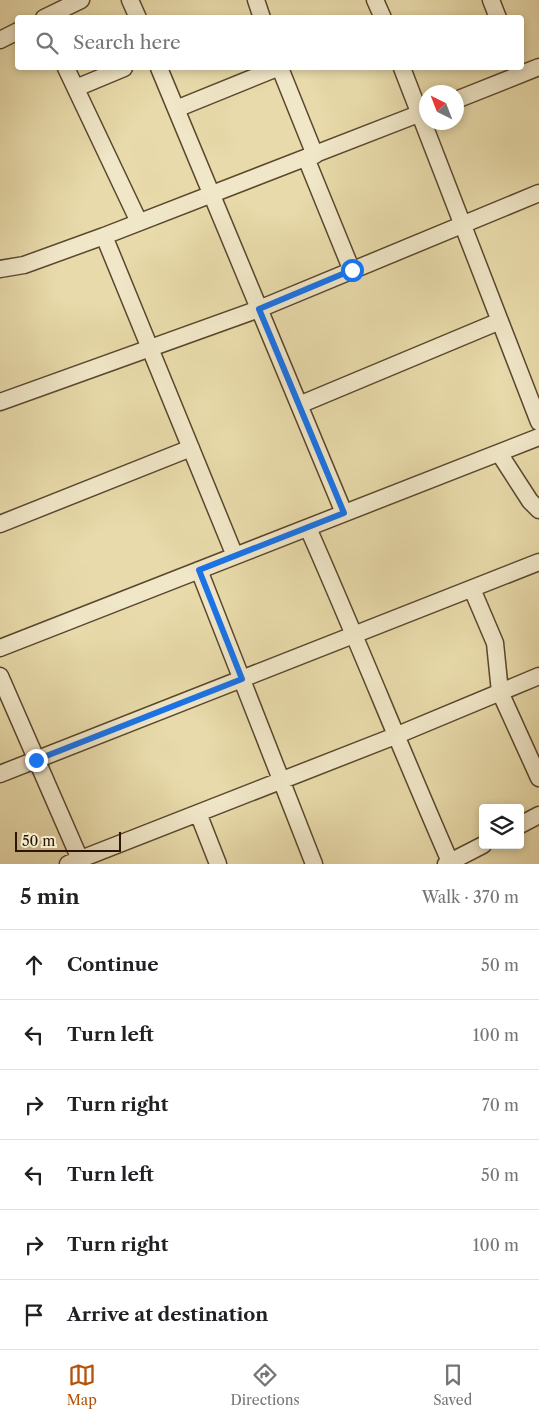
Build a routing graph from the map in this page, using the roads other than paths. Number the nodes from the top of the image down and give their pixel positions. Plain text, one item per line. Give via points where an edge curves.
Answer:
1 (81, 0) edge
2 (130, 0) edge
3 (256, 0) edge
4 (375, 0) edge
5 (491, 0) edge
6 (50, 15) edge
7 (137, 15) edge
8 (261, 15) edge
9 (381, 15) edge
10 (497, 15) edge
11 (15, 32) edge
12 (0, 40) edge
13 (539, 67) edge
14 (67, 70) edge
15 (119, 70) edge
16 (160, 70) edge
17 (273, 70) edge
18 (279, 70) edge
19 (403, 70) edge
20 (519, 71) edge
21 (76, 88) junction
22 (464, 96) edge
23 (419, 104) edge
24 (176, 109) junction
25 (419, 115) edge
26 (429, 130) edge
27 (310, 156) junction
28 (539, 193) edge
29 (212, 195) junction
30 (139, 222) junction
31 (463, 225) junction
32 (104, 236) junction
33 (0, 269) edge
34 (352, 270) junction
35 (259, 309) junction
36 (500, 320) junction
37 (150, 349) junction
38 (0, 402) edge
39 (299, 405) junction
40 (539, 422) edge
41 (539, 437) edge
42 (191, 448) junction
43 (499, 453) junction
44 (539, 510) edge
45 (344, 513) junction
46 (0, 524) edge
47 (308, 528) junction
48 (235, 556) junction
49 (539, 562) edge
50 (199, 570) junction
51 (472, 589) junction
52 (355, 634) junction
53 (0, 648) edge
54 (0, 676) edge
55 (539, 676) edge
56 (242, 679) junction
57 (500, 692) junction
58 (395, 736) junction
59 (36, 760) junction
60 (0, 774) edge
61 (539, 778) edge
62 (281, 780) junction
63 (198, 813) junction
64 (539, 815) edge
65 (524, 823) edge
66 (479, 847) edge
67 (77, 862) edge
68 (449, 863) edge
69 (218, 864) edge
70 (314, 864) edge

1 - 6 street
2 - 7 street
3 - 8 street
4 - 9 street
5 - 10 street
11 - 12 street
13 - 20 street
14 - 21 street
15 - 21 street
16 - 24 street
17 - 24 street
18 - 27 street
19 - 23 street
20 - 22 street
21 - 30 street
24 - 29 street
25 - 27 street
26 - 31 street
27 - 29 street
27 - 34 street
28 - 31 street
29 - 30 street
29 - 35 street
30 - 32 street
31 - 34 street
31 - 36 street
32 - 33 street via 24,265
32 - 37 street
34 - 35 street
35 - 37 street
35 - 39 street
36 - 39 street
36 - 40 street
37 - 38 street
37 - 42 street
39 - 45 street
41 - 43 street
42 - 46 street
42 - 48 street
43 - 44 street
43 - 45 street
45 - 47 street
47 - 48 street
47 - 52 street
48 - 50 street
49 - 51 street
50 - 53 street
50 - 56 street
51 - 52 street
51 - 57 street via 495,643
52 - 56 street
52 - 58 street
54 - 59 street
55 - 57 street
56 - 59 street
56 - 62 street
57 - 58 street
57 - 61 street
58 - 62 street
58 - 68 street
59 - 60 street
59 - 67 street
62 - 63 street
62 - 70 street
63 - 67 street
63 - 69 street
64 - 65 street
66 - 68 street

